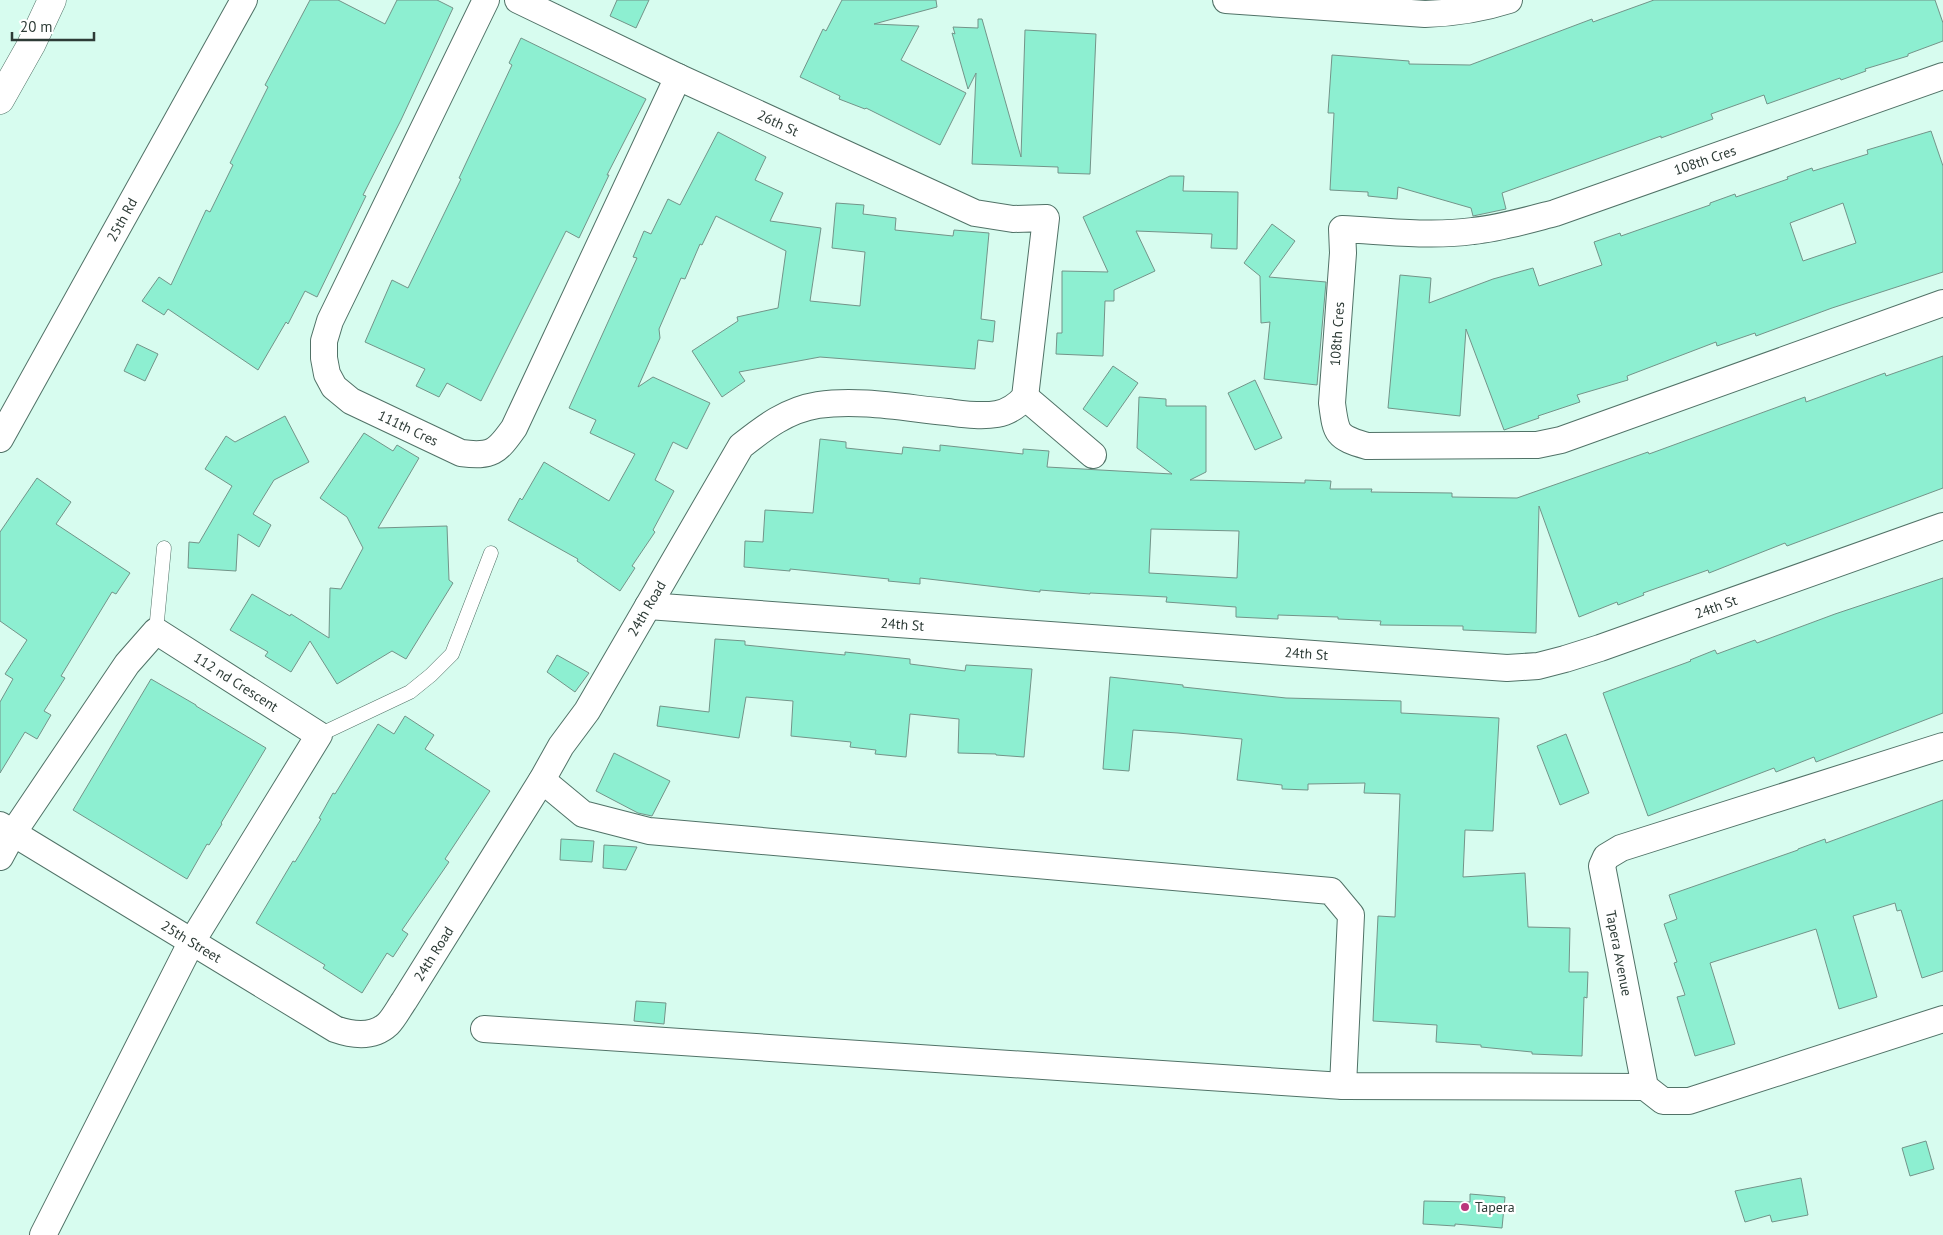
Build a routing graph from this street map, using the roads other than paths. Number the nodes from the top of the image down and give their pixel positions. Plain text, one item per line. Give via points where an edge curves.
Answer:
1 (52, 0) edge
2 (244, 0) edge
3 (486, 0) edge
4 (518, 0) edge
5 (1226, 0) edge
6 (1509, 0) edge
7 (1943, 76) edge
8 (678, 77) junction
9 (0, 100) edge
10 (1943, 303) edge
11 (1025, 397) junction
12 (0, 439) edge
13 (1093, 455) dead end
14 (1943, 526) edge
15 (164, 548) dead end
16 (491, 553) dead end
17 (648, 606) junction
18 (156, 631) junction
19 (319, 735) junction
20 (1943, 746) edge
21 (542, 780) junction
22 (7, 829) edge
23 (0, 857) edge
24 (192, 943) junction
25 (1943, 1019) edge
26 (387, 1025) joint
27 (484, 1029) dead end
28 (1343, 1086) junction
29 (1645, 1087) junction
30 (43, 1235) edge

1 - 9 street
2 - 12 street, 25th Rd
3 - 8 street, 111th Cres via 330,321 324,341 327,374 334,387 351,401 462,453 489,454 500,447 514,428
4 - 8 street, 26th St
5 - 6 street via 1425,14 1455,13
7 - 10 street, 108th Cres via 1516,224 1471,232 1423,234 1342,229 1332,403 1335,427 1346,440 1367,446 1537,445 1562,440
8 - 11 street, 26th St via 976,213 1013,219 1046,218
11 - 13 street
11 - 17 street, 24th Road via 1008,411 984,416 854,403 788,413 768,424 741,446
14 - 17 street, 24th St via 1565,660 1507,668
15 - 18 lane
16 - 19 lane via 452,654 410,692
17 - 21 street, 24th Road via 587,712 561,746
18 - 19 street, 112 nd Crescent
18 - 22 street via 127,664
19 - 24 street
20 - 29 street, Tapera Avenue via 1621,848 1606,857 1602,866
21 - 26 street, 24th Road
21 - 28 street via 583,814 649,831 1331,892 1351,914
22 - 23 street
22 - 24 street, 25th Street
24 - 26 street, 25th Street via 334,1029 359,1035
24 - 30 street
25 - 29 street via 1689,1101 1663,1101
27 - 28 street
28 - 29 street

